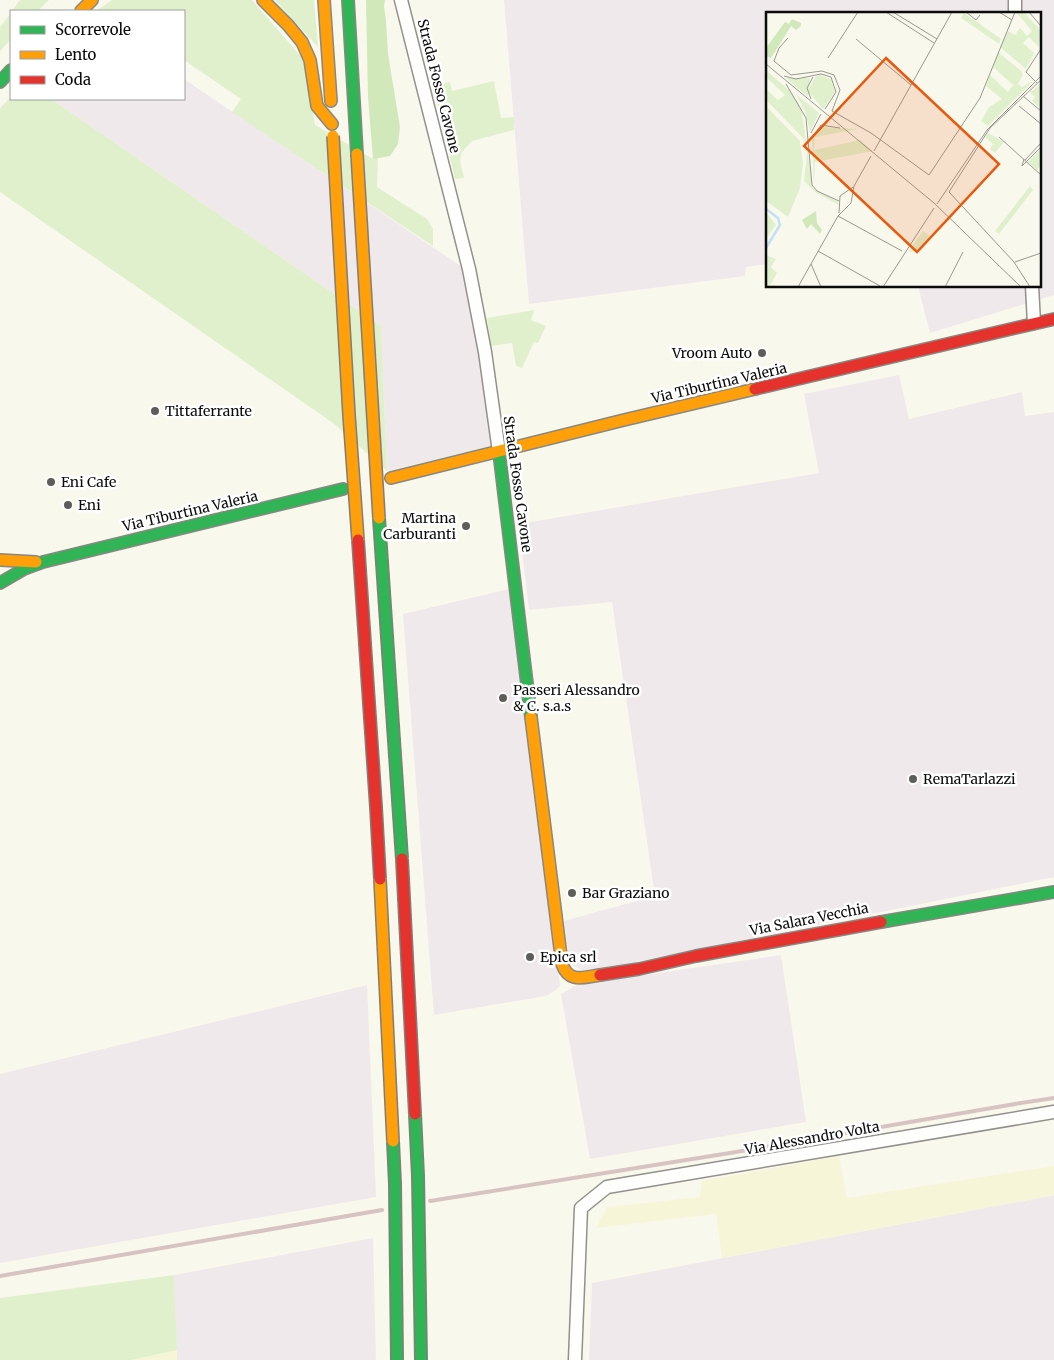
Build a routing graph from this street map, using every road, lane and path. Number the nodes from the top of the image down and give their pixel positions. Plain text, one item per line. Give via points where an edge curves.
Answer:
1 (78, 0) edge
2 (92, 0) edge
3 (263, 0) edge
4 (324, 0) edge
5 (348, 0) edge
6 (401, 0) edge
7 (69, 10) edge
8 (82, 10) edge
9 (10, 71) edge
10 (0, 82) edge
11 (10, 85) edge
12 (0, 95) edge
13 (332, 124) junction
14 (1032, 288) edge
15 (1054, 319) edge
16 (1034, 324) junction
17 (500, 452) junction
18 (391, 478) dead end
19 (343, 490) dead end
20 (0, 560) edge
21 (43, 562) junction
22 (0, 583) edge
23 (1054, 892) edge
24 (571, 977) joint
25 (1054, 1112) edge
26 (397, 1360) edge
27 (421, 1360) edge
28 (575, 1360) edge

1 - 7 main road
2 - 8 main road
3 - 13 main road via 302,42 310,60 317,106
4 - 13 main road
5 - 27 main road, bridge via 400,810 418,1176
6 - 17 street, Strada Fosso Cavone via 471,278
9 - 10 main road
11 - 12 main road
13 - 26 main road, bridge via 376,807 395,1184
14 - 16 street
15 - 16 main road, Via Tiburtina Valeria
16 - 17 main road, Via Tiburtina Valeria
17 - 18 main road, Via Tiburtina Valeria
17 - 24 main road, Strada Fosso Cavone via 558,941 562,966
19 - 21 main road, Via Tiburtina Valeria
20 - 21 main road, Via Tiburtina Valeria
21 - 22 main road, Via Tiburtina Valeria
23 - 24 main road, Via Salara Vecchia via 639,969
25 - 28 street, Via Alessandro Volta via 607,1187 581,1208

